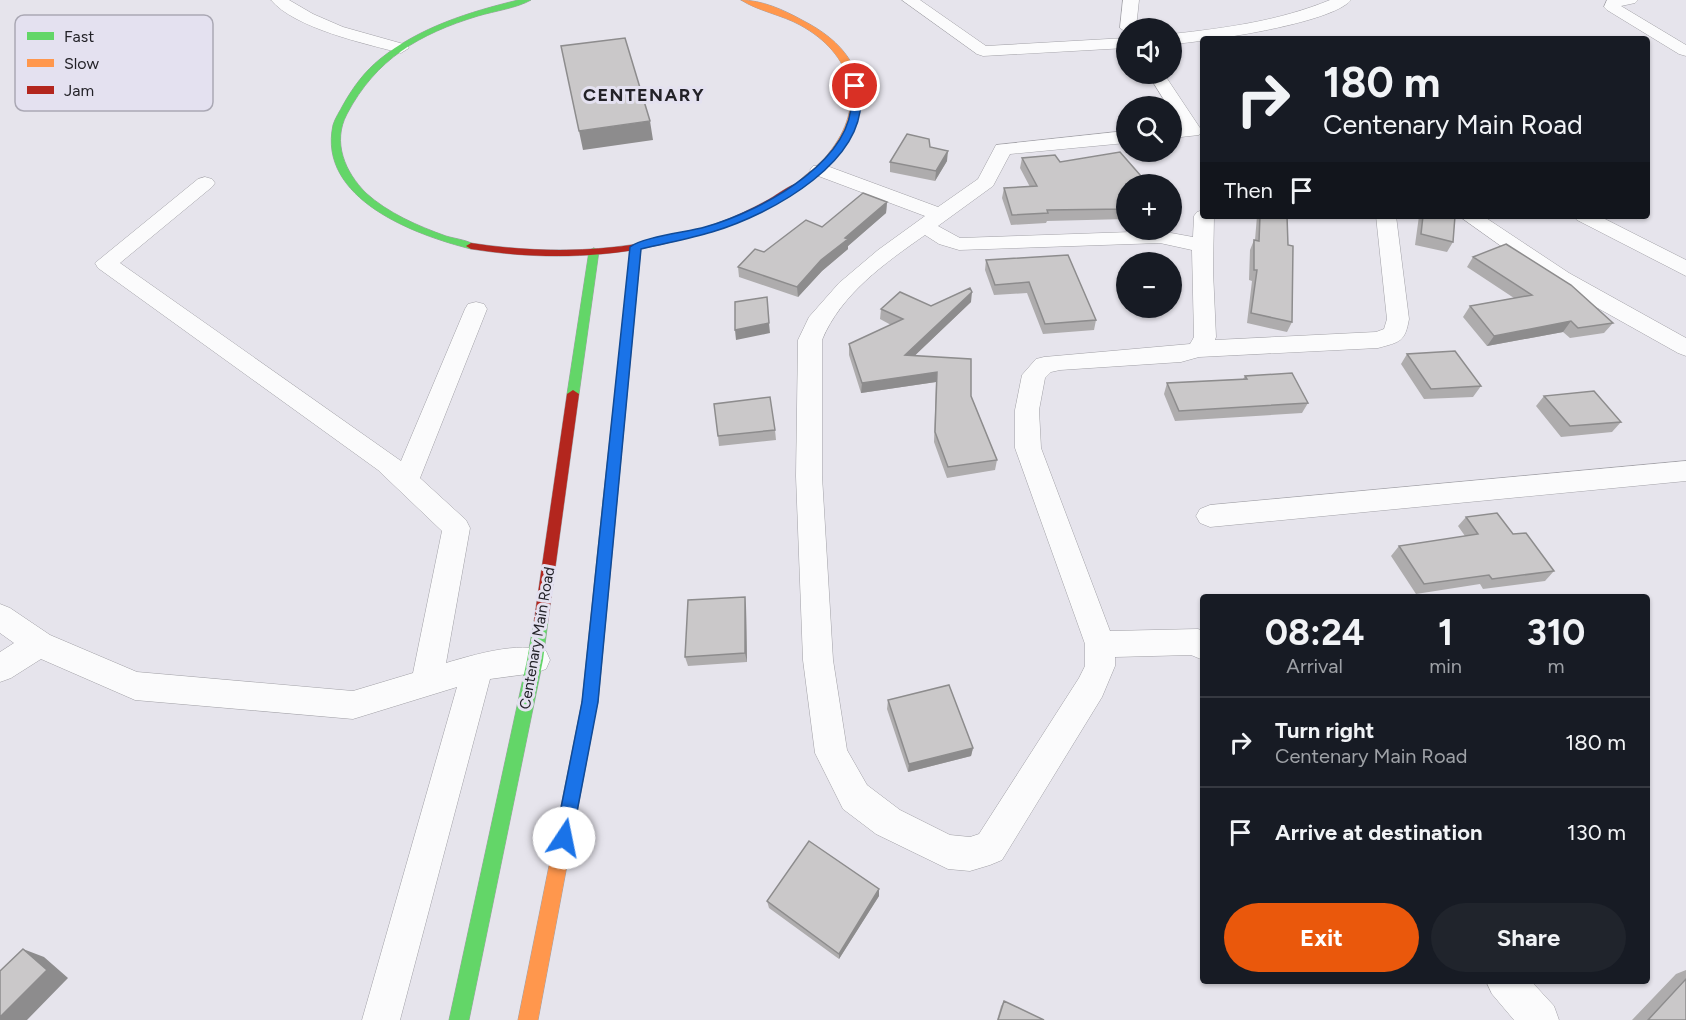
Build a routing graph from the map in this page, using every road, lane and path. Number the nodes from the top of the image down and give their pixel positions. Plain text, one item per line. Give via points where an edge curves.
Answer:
1 (279, 0) edge
2 (527, 0) edge
3 (745, 0) edge
4 (910, 0) edge
5 (1131, 0) edge
6 (1344, 0) edge
7 (1630, 0) edge
8 (1129, 18) edge
9 (1182, 38) edge
10 (1116, 44) edge
11 (401, 48) junction
12 (1685, 51) edge
13 (1164, 84) edge
14 (1198, 130) edge
15 (1182, 132) edge
16 (1116, 138) edge
17 (820, 170) junction
18 (205, 183) dead end
19 (1204, 219) edge
20 (1386, 219) edge
21 (1473, 219) edge
22 (1590, 219) edge
23 (932, 221) junction
24 (636, 247) junction
25 (1203, 247) junction
26 (594, 251) junction
27 (1686, 269) edge
28 (476, 309) dead end
29 (1686, 348) edge
30 (1198, 349) junction
31 (1686, 471) edge
32 (406, 480) junction
33 (1210, 516) dead end
34 (0, 617) edge
35 (39, 644) junction
36 (1100, 644) junction
37 (1200, 644) edge
38 (535, 660) junction
39 (478, 667) junction
40 (0, 668) edge
41 (428, 682) junction
42 (1508, 984) edge
43 (381, 1020) edge
44 (459, 1020) edge
45 (528, 1020) edge
46 (1540, 1020) edge

1 - 11 street via 323,25
2 - 11 street via 443,26
3 - 17 street via 796,20 830,42 851,70 858,102 848,136
4 - 10 street via 983,51
5 - 8 street
6 - 9 street via 1258,29
7 - 12 street via 1613,3 1612,7
11 - 26 street via 368,74 344,104 334,135 339,167 361,197 400,223 455,242 521,252
13 - 14 street
14 - 15 street
16 - 23 street via 1003,149 986,182
17 - 23 street
17 - 24 street via 774,203 721,225
18 - 32 street via 106,263
19 - 25 street
20 - 30 street via 1398,319 1395,334 1378,340
21 - 29 street via 1561,278
22 - 27 street
23 - 25 street via 946,240 959,244 1160,237
23 - 36 street via 879,258 822,312 810,340 809,476 818,660 831,753 855,797 888,822 948,852 970,854 990,848 1091,687 1100,666
24 - 26 street
24 - 45 street via 590,702
25 - 30 street via 1204,337
26 - 38 street, Centenary Main Road
28 - 32 street
30 - 36 street via 1181,354 1060,362 1044,365 1034,375 1027,410 1028,448
31 - 33 street
32 - 41 street via 456,528
34 - 35 street
35 - 40 street
35 - 41 street via 135,686 352,705
36 - 37 street
38 - 39 street
38 - 44 street, Centenary Main Road
39 - 41 street
39 - 43 street
42 - 46 street

